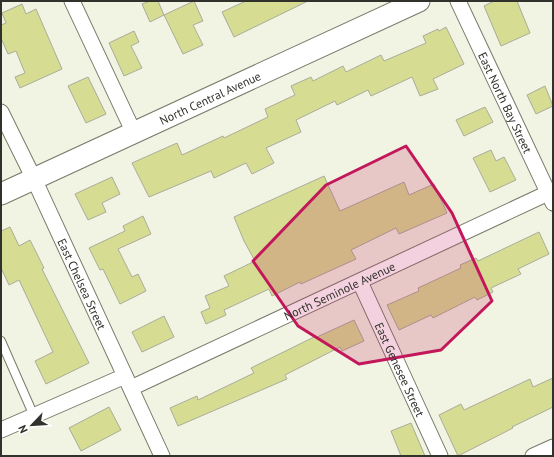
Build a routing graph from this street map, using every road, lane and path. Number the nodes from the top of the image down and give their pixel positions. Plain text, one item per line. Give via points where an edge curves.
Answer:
1 (72, 1) edge
2 (419, 1) edge
3 (458, 1) edge
4 (1, 112) edge
5 (134, 133) junction
6 (34, 179) junction
7 (550, 192) edge
8 (1, 194) edge
9 (360, 282) junction
10 (1, 341) edge
11 (128, 382) junction
12 (34, 416) junction
13 (1, 430) edge
14 (553, 447) edge
15 (162, 456) edge
16 (440, 456) edge
17 (533, 456) edge

1 - 5 street
2 - 5 street, North Central Avenue
3 - 7 street, East North Bay Street
4 - 6 street, East Chelsea Street
5 - 6 street, North Central Avenue
6 - 8 street, North Central Avenue
6 - 11 street, East Chelsea Street
7 - 9 street, North Seminole Avenue
9 - 11 street, North Seminole Avenue
9 - 16 street, East Genesee Street
10 - 12 lane
11 - 12 street, North Seminole Avenue
11 - 15 street, East Chelsea Street
12 - 13 street, North Seminole Avenue
14 - 17 street

